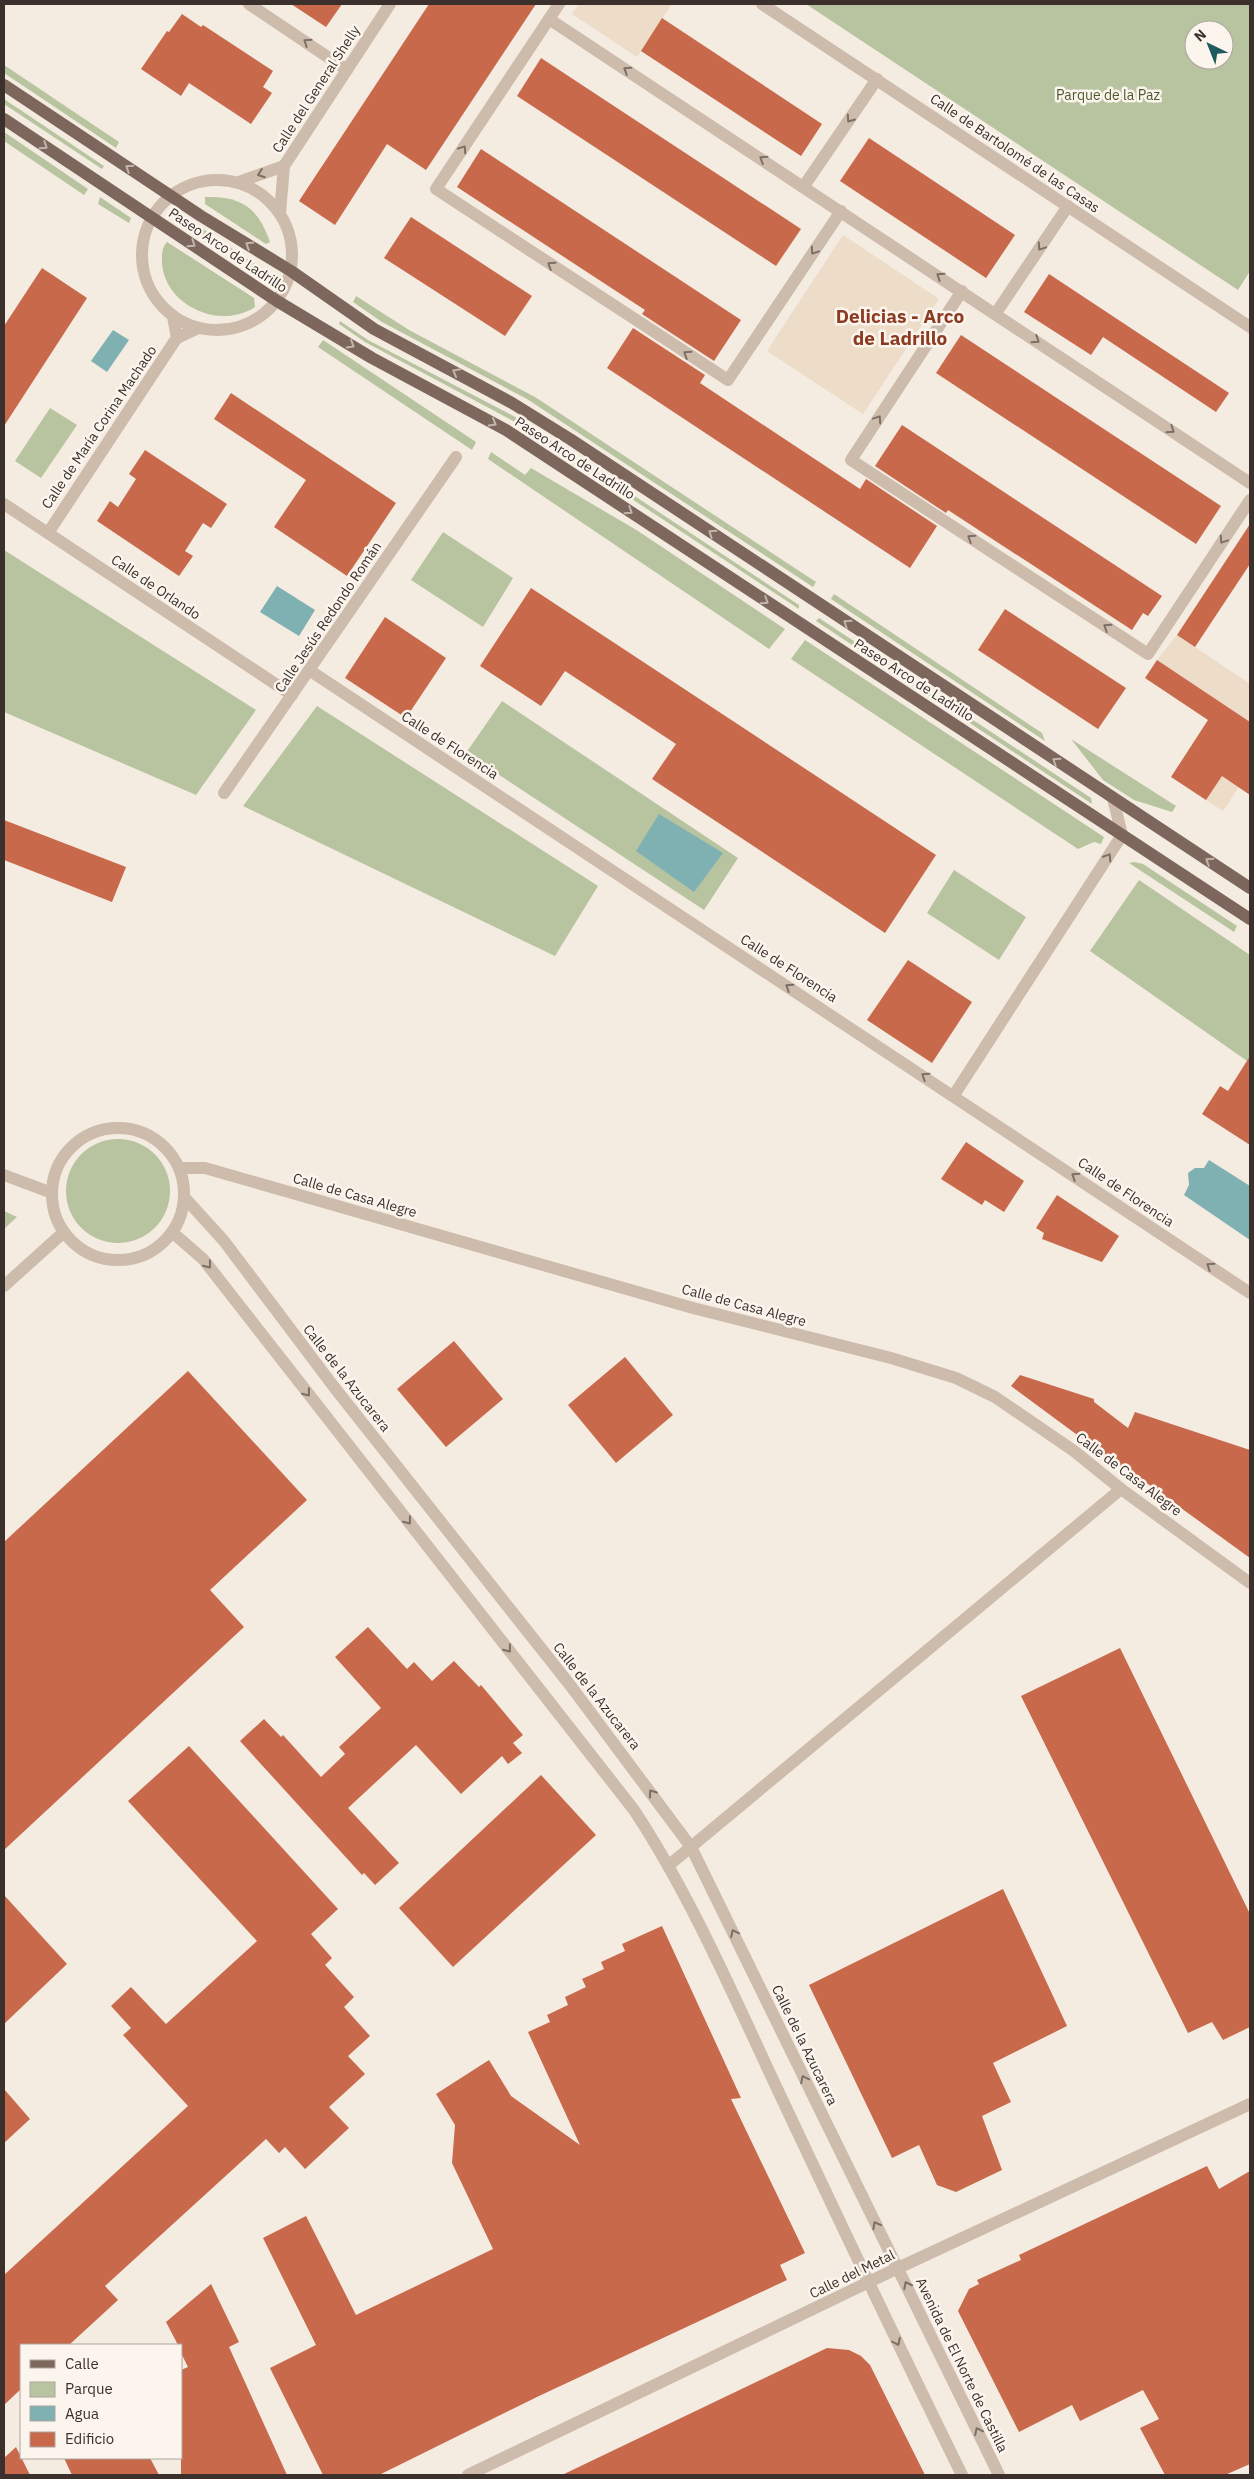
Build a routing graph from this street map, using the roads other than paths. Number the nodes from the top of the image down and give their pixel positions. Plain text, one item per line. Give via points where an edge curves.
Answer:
1 (249, 4) edge
2 (390, 4) edge
3 (559, 4) edge
4 (762, 4) edge
5 (549, 19) junction
6 (347, 70) junction
7 (877, 79) junction
8 (4, 85) edge
9 (4, 119) edge
10 (284, 166) junction
11 (238, 182) junction
12 (804, 186) junction
13 (170, 195) junction
14 (1068, 206) junction
15 (842, 210) junction
16 (280, 214) junction
17 (152, 216) junction
18 (291, 271) junction
19 (962, 291) junction
20 (277, 300) junction
21 (996, 313) junction
22 (173, 317) junction
23 (1250, 327) edge
24 (198, 328) junction
25 (177, 338) junction
26 (456, 458) dead end
27 (1250, 483) edge
28 (1250, 500) edge
29 (4, 504) edge
30 (48, 533) junction
31 (309, 670) junction
32 (292, 695) junction
33 (224, 793) dead end
34 (1112, 798) junction
35 (1122, 835) junction
36 (1250, 888) edge
37 (1250, 919) edge
38 (954, 1095) junction
39 (179, 1168) junction
40 (4, 1175) edge
41 (52, 1193) junction
42 (184, 1198) junction
43 (64, 1232) junction
44 (172, 1232) junction
45 (4, 1286) edge
46 (1250, 1293) edge
47 (1121, 1489) junction
48 (1250, 1582) edge
49 (691, 1847) junction
50 (668, 1866) junction
51 (1250, 2104) edge
52 (898, 2268) junction
53 (868, 2283) junction
54 (468, 2475) edge
55 (962, 2475) edge
56 (999, 2475) edge

6 -> 1 street
2 - 6 street, Calle del General Shelly
3 - 5 street
4 - 7 street, Calle de Bartolomé de las Casas
12 -> 5 street
15 -> 5 street via 728,380 436,189
6 - 10 street, Calle del General Shelly
7 -> 12 street
7 - 14 street, Calle de Bartolomé de las Casas
13 -> 8 main road, Paseo Arco de Ladrillo
9 -> 17 main road, Paseo Arco de Ladrillo
10 -> 11 street, Calle del General Shelly
10 - 16 street, Calle del General Shelly
11 - 13 street via 223,179 198,181
11 - 16 street via 264,196
12 - 15 street
13 - 17 street
18 -> 13 main road, Paseo Arco de Ladrillo
14 -> 21 street
14 - 23 street, Calle de Bartolomé de las Casas
19 -> 15 street
16 - 18 street via 290,236 293,253
17 -> 20 main road, Paseo Arco de Ladrillo
17 - 22 street via 144,236 141,258 145,279 154,298
18 - 20 street
34 -> 18 main road, Paseo Arco de Ladrillo via 570,439 512,403 374,329
19 - 21 street
28 -> 19 street via 1148,654 851,460
20 - 24 street via 250,323 232,329
20 -> 35 main road, Paseo Arco de Ladrillo via 372,358 506,430
21 -> 27 street
22 - 24 street
22 - 25 street
24 - 25 street
25 - 30 street, Calle de María Corina Machado
26 - 31 street, Calle Jesús Redondo Román
29 - 30 street, Calle de Orlando
30 - 32 street, Calle de Orlando
31 - 32 street, Calle Jesús Redondo Román
38 -> 31 street, Calle de Florencia
32 - 33 street, Calle Jesús Redondo Román
34 - 35 street
36 -> 34 main road, Paseo Arco de Ladrillo
35 - 37 main road, Paseo Arco de Ladrillo
38 -> 35 street
46 -> 38 street, Calle de Florencia
39 - 41 street via 168,1150 152,1136 133,1129 112,1128 92,1132 74,1144 56,1170
39 - 42 street via 184,1182
39 - 47 street, Calle de Casa Alegre via 205,1168 693,1308 891,1358 956,1378 995,1397 1074,1451
40 - 41 street
41 - 43 street via 53,1207
42 - 44 street
49 -> 42 street, Calle de la Azucarera via 224,1241
43 - 44 street via 78,1247 97,1257 118,1260 138,1257 157,1248
43 - 45 street
44 -> 50 street via 203,1259 634,1810
47 - 48 street, Calle de Casa Alegre
47 - 49 street
49 - 50 street
52 -> 49 street, Calle de la Azucarera
50 - 53 street via 696,1917
51 - 52 street, Calle del Metal
52 - 53 street, Calle del Metal
56 -> 52 street, Avenida de El Norte de Castilla
53 - 54 street, Calle del Metal
53 -> 55 street

